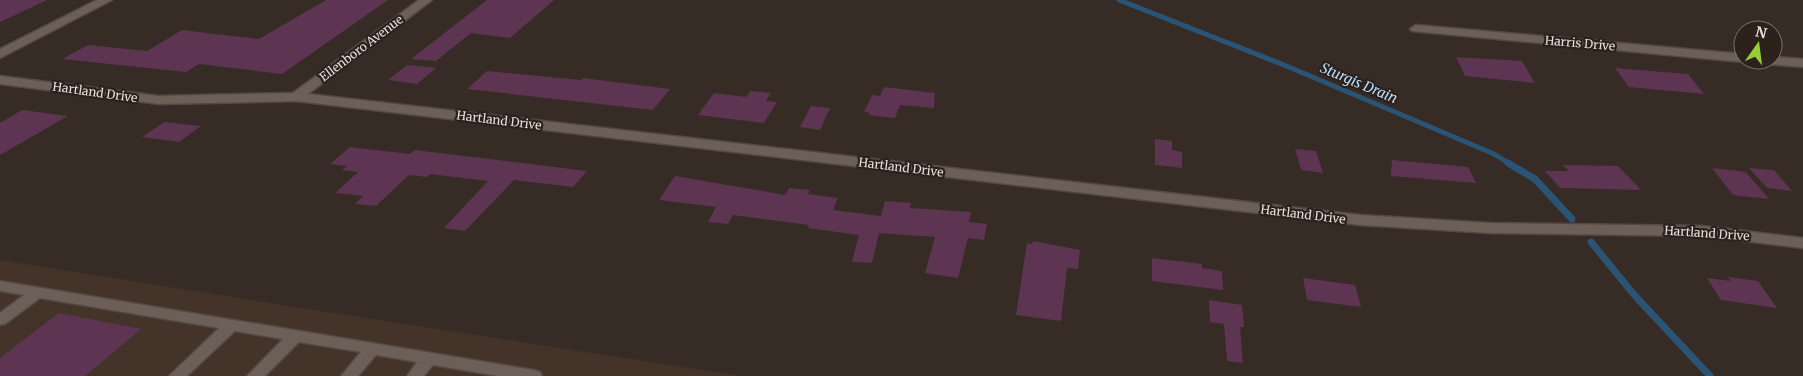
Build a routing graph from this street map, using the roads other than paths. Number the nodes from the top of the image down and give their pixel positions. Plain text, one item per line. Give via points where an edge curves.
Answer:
1 (106, 0) edge
2 (426, 0) edge
3 (1416, 29) dead end
4 (0, 54) edge
5 (1733, 57) edge
6 (1783, 61) edge
7 (1803, 63) edge
8 (0, 80) edge
9 (296, 97) junction
10 (1803, 243) edge
11 (0, 286) edge
12 (38, 292) junction
13 (0, 320) edge
14 (232, 325) junction
15 (296, 336) junction
16 (373, 349) junction
17 (429, 359) junction
18 (177, 376) edge
19 (256, 376) edge
20 (349, 376) edge
21 (415, 376) edge
22 (534, 376) edge

1 - 4 street
2 - 9 street, Ellenboro Avenue
3 - 5 street, Harris Drive
6 - 7 street
8 - 9 street, Hartland Drive via 159,100
9 - 10 street, Hartland Drive via 1360,220 1490,228 1702,231
11 - 12 lane
12 - 13 lane
12 - 14 lane
14 - 15 lane
14 - 18 lane
15 - 16 lane
15 - 19 lane
16 - 17 lane
16 - 20 lane
17 - 21 lane
17 - 22 lane

